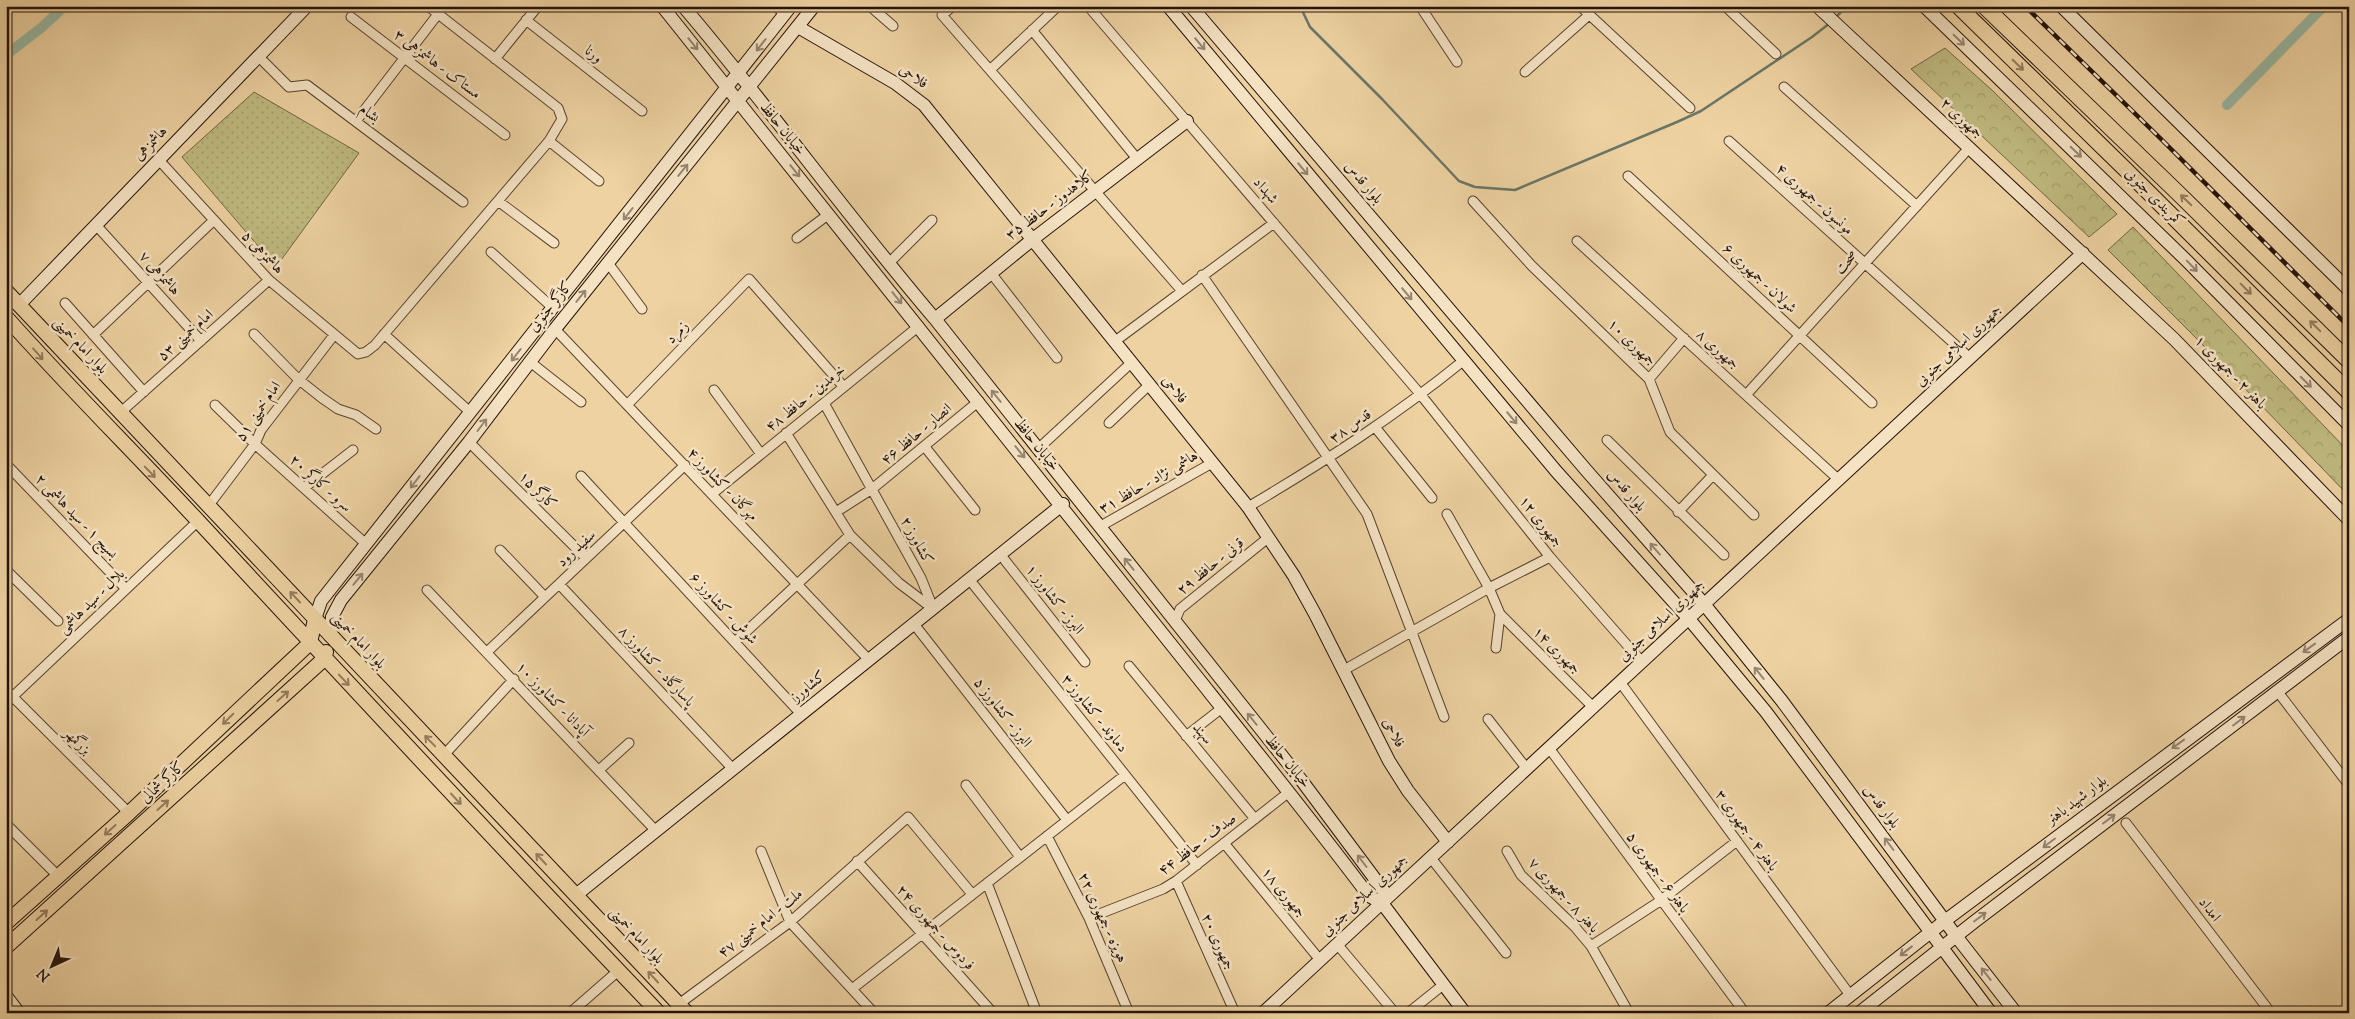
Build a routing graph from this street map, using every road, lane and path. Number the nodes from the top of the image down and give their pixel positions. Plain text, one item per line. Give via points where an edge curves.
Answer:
1 (307, 6) edge
2 (428, 6) edge
3 (538, 6) edge
4 (662, 6) edge
5 (683, 6) edge
6 (814, 6) edge
7 (870, 6) edge
8 (953, 6) edge
9 (1088, 6) edge
10 (1168, 6) edge
11 (1191, 6) edge
12 (1420, 6) edge
13 (1580, 6) edge
14 (1724, 6) edge
15 (1817, 6) edge
16 (1924, 6) edge
17 (1958, 6) edge
18 (1984, 6) edge
19 (2061, 6) edge
20 (1055, 7) edge
21 (783, 9) edge
22 (438, 14) junction
23 (1589, 15) junction
24 (351, 17) dead end
25 (526, 20) junction
26 (893, 26) dead end
27 (798, 27) junction
28 (1032, 30) junction
29 (1776, 54) dead end
30 (258, 56) junction
31 (405, 56) junction
32 (495, 59) junction
33 (1457, 62) dead end
34 (990, 69) junction
35 (740, 72) junction
36 (1525, 72) dead end
37 (751, 86) junction
38 (727, 87) junction
39 (1784, 87) dead end
40 (738, 101) junction
41 (1690, 108) dead end
42 (642, 111) dead end
43 (356, 121) junction
44 (1187, 122) junction
45 (505, 135) dead end
46 (549, 141) junction
47 (1729, 142) dead end
48 (1969, 148) junction
49 (158, 159) junction
50 (1138, 160) junction
51 (1628, 176) dead end
52 (599, 181) dead end
53 (1096, 193) junction
54 (498, 201) junction
55 (1473, 201) dead end
56 (462, 202) dead end
57 (1917, 206) junction
58 (829, 214) junction
59 (212, 220) junction
60 (932, 220) dead end
61 (1274, 223) junction
62 (96, 225) junction
63 (797, 238) dead end
64 (1033, 239) junction
65 (1577, 240) dead end
66 (554, 243) dead end
67 (491, 252) dead end
68 (2083, 253) junction
69 (1402, 255) junction
70 (608, 263) junction
71 (888, 264) junction
72 (1865, 264) junction
73 (1386, 268) junction
74 (991, 273) junction
75 (1202, 275) junction
76 (269, 280) junction
77 (148, 282) junction
78 (2349, 290) edge
79 (6, 291) edge
80 (1182, 291) junction
81 (65, 303) dead end
82 (20, 305) junction
83 (553, 308) junction
84 (642, 310) dead end
85 (6, 317) edge
86 (935, 319) junction
87 (919, 326) junction
88 (555, 329) junction
89 (254, 334) dead end
90 (384, 334) junction
91 (93, 335) junction
92 (334, 335) junction
93 (1800, 336) junction
94 (1684, 338) junction
95 (201, 341) junction
96 (1114, 342) junction
97 (1057, 358) dead end
98 (1970, 358) junction
99 (1463, 361) junction
100 (2349, 361) edge
101 (530, 362) junction
102 (1131, 363) junction
103 (1648, 378) junction
104 (298, 379) junction
105 (1149, 385) junction
106 (843, 386) junction
107 (714, 390) dead end
108 (144, 392) junction
109 (2349, 392) edge
110 (1421, 394) junction
111 (1746, 395) junction
112 (979, 401) junction
113 (581, 402) dead end
114 (824, 403) junction
115 (1872, 403) dead end
116 (627, 405) junction
117 (215, 406) dead end
118 (121, 412) junction
119 (470, 412) junction
120 (1014, 418) junction
121 (1109, 423) dead end
122 (2349, 425) edge
123 (1375, 427) junction
124 (1002, 428) junction
125 (376, 429) dead end
126 (455, 431) junction
127 (786, 434) junction
128 (1607, 440) dead end
129 (469, 442) junction
130 (255, 444) junction
131 (925, 447) junction
132 (1038, 449) junction
133 (353, 450) dead end
134 (762, 454) junction
135 (1329, 459) junction
136 (1212, 463) junction
137 (6, 464) edge
138 (685, 465) junction
139 (1713, 475) junction
140 (581, 476) dead end
141 (1839, 480) junction
142 (304, 488) junction
143 (872, 489) junction
144 (712, 494) junction
145 (1432, 498) dead end
146 (1063, 504) junction
147 (209, 505) junction
148 (1248, 507) junction
149 (975, 510) dead end
150 (836, 512) junction
151 (1678, 512) junction
152 (1447, 514) dead end
153 (1754, 515) dead end
154 (2349, 520) edge
155 (198, 521) junction
156 (624, 522) junction
157 (1099, 527) junction
158 (850, 535) junction
159 (1269, 537) junction
160 (366, 544) junction
161 (500, 550) dead end
162 (1000, 554) junction
163 (1724, 555) dead end
164 (1550, 557) junction
165 (586, 558) junction
166 (6, 570) edge
167 (969, 579) junction
168 (1143, 581) junction
169 (559, 584) junction
170 (797, 584) junction
171 (1489, 588) junction
172 (126, 589) junction
173 (427, 590) dead end
174 (1130, 591) junction
175 (545, 597) junction
176 (1704, 604) junction
177 (933, 608) junction
178 (1500, 614) junction
179 (314, 619) junction
180 (1689, 619) junction
181 (2349, 619) edge
182 (58, 621) dead end
183 (1175, 621) junction
184 (914, 624) junction
185 (1411, 632) junction
186 (330, 636) junction
187 (2349, 637) edge
188 (735, 642) junction
189 (310, 643) junction
190 (1496, 648) dead end
191 (487, 652) junction
192 (324, 659) junction
193 (869, 660) junction
194 (1085, 662) dead end
195 (1642, 662) junction
196 (1129, 666) dead end
197 (1344, 670) junction
198 (514, 679) junction
199 (1620, 682) junction
200 (2278, 692) junction
201 (8, 697) edge
202 (249, 698) junction
203 (1782, 701) junction
204 (1593, 707) junction
205 (1222, 708) junction
206 (1766, 712) junction
207 (801, 714) junction
208 (262, 715) junction
209 (1444, 717) dead end
210 (1488, 719) dead end
211 (1186, 736) junction
212 (629, 742) dead end
213 (1550, 748) junction
214 (444, 756) junction
215 (733, 769) junction
216 (1527, 769) junction
217 (600, 770) junction
218 (1125, 775) junction
219 (966, 785) dead end
220 (2349, 785) edge
221 (1289, 792) junction
222 (129, 813) junction
223 (1255, 819) junction
224 (1068, 820) junction
225 (2126, 823) dead end
226 (6, 824) edge
227 (656, 831) junction
228 (1047, 836) junction
229 (1737, 841) junction
230 (1448, 842) junction
231 (1224, 843) junction
232 (761, 851) dead end
233 (1507, 851) dead end
234 (1020, 857) junction
235 (1430, 858) junction
236 (857, 861) junction
237 (1196, 865) junction
238 (59, 877) junction
239 (1176, 881) junction
240 (987, 883) junction
241 (972, 894) junction
242 (576, 896) junction
243 (1660, 901) junction
244 (1382, 903) junction
245 (1089, 918) junction
246 (1946, 920) junction
247 (790, 922) junction
248 (6, 923) edge
249 (1930, 932) junction
250 (922, 934) junction
251 (1956, 936) junction
252 (1337, 944) junction
253 (1592, 946) junction
254 (6, 947) edge
255 (1941, 948) junction
256 (1506, 953) dead end
257 (1320, 960) junction
258 (618, 971) junction
259 (1443, 985) junction
260 (852, 989) junction
261 (1850, 995) junction
262 (6, 996) edge
263 (683, 1009) edge
264 (20, 1013) edge
265 (570, 1013) edge
266 (659, 1013) edge
267 (874, 1013) edge
268 (993, 1013) edge
269 (1037, 1013) edge
270 (1129, 1013) edge
271 (1235, 1013) edge
272 (1263, 1013) edge
273 (1395, 1013) edge
274 (1408, 1013) edge
275 (1465, 1013) edge
276 (1629, 1013) edge
277 (1745, 1013) edge
278 (1828, 1013) edge
279 (1859, 1013) edge
280 (1991, 1013) edge
281 (2016, 1013) edge
282 (2271, 1013) edge

1 - 30 main road, هاشمزهی
2 - 22 street
3 - 25 street
4 -> 38 main road, خیابان حافظ
5 - 35 main road, خیابان حافظ
6 - 27 main road, کارگر جنوبی
7 - 26 street
8 - 34 street via 942,15
9 - 44 street, شهداد
10 -> 73 main road
11 - 69 main road, بلوار قدس
12 - 33 street
13 - 23 street
14 - 29 street
15 - 48 main road, جمهوری ۲
16 -> 122 main road via 2123,198
17 -> 109 highway, کمربندی جنوبی
100 -> 18 highway, کمربندی جنوبی
19 - 78 main road
20 - 28 street
21 -> 35 main road, کارگر جنوبی
22 - 31 street
22 - 32 street
23 - 36 street
23 - 41 street
24 - 31 street, مستاک - هاشمزهی ۳
25 - 32 street
25 - 42 street, ورنا
27 - 37 main road, کارگر جنوبی
27 - 64 main road, فلاحی via 895,83 924,105
28 - 34 street
28 - 50 street
30 - 43 street, بشام via 289,87 307,85
30 - 49 main road, هاشمزهی
31 - 43 street
31 - 45 street, مستاک - هاشمزهی ۳
32 - 46 street via 558,108 562,119
34 - 53 street
35 - 37 main road, خیابان حافظ
35 - 38 main road, کارگر جنوبی
37 - 40 main road, کارگر جنوبی
37 - 71 main road, خیابان حافظ
38 - 40 main road, خیابان حافظ
38 -> 83 main road, کارگر جنوبی
39 - 57 street
40 -> 58 main road, خیابان حافظ
70 -> 40 main road, کارگر جنوبی
43 - 56 street, بشام
44 - 50 main road, کلاهدوز - حافظ ۳۵
44 - 61 street, شهداد
46 - 52 street
46 - 54 street
47 - 72 street, مونسون - جمهوری ۴
48 - 57 street, صحت
48 - 68 main road, جمهوری ۲
49 - 59 street, هاشمزهی ۵
49 - 62 main road, هاشمزهی
50 - 53 main road, کلاهدوز - حافظ ۳۵
51 - 93 street, شولان - جمهوری ۶
53 - 64 main road, کلاهدوز - حافظ ۳۵
53 - 80 street
54 - 66 street
54 - 90 street
55 - 103 street, جمهوری ۱۰ via 1532,266
57 - 72 street, صحت
58 - 63 street
58 -> 87 main road, خیابان حافظ
59 - 76 street, هاشمزهی ۵
59 - 77 street
60 - 71 street
61 - 75 street
61 - 110 street, شهداد
62 - 77 street, هاشمزهی ۷
62 - 82 main road, هاشمزهی
64 - 74 main road, کلاهدوز - حافظ ۳۵
64 - 96 main road, فلاحی
65 - 94 street, جمهوری ۸
67 - 83 street
68 - 98 main road, جمهوری اسلامی جنوبی
68 - 154 main road, باهنر ۲ - جمهوری ۱ via 2174,339
69 - 73 main road
176 -> 69 main road, بلوار قدس
70 - 84 street
88 -> 70 main road, کارگر جنوبی
71 - 86 main road, خیابان حافظ
72 - 93 street, صحت
72 - 98 street, مونسون - جمهوری ۴
73 -> 99 main road
74 - 86 main road, کلاهدوز - حافظ ۳۵
74 - 97 street
75 - 80 street
75 - 135 street
76 - 92 street, هاشمزهی ۵
76 - 95 street, امام خمینی ۵۳
77 - 91 street
77 - 95 street, هاشمزهی ۷
79 - 82 main road, بلوار امام خمینی
80 - 96 street
81 - 91 street
82 - 118 main road, بلوار امام خمینی
83 -> 119 main road, کارگر جنوبی
85 -> 155 main road
120 -> 86 main road, خیابان حافظ
87 - 106 street, خرمدین - حافظ ۴۸
87 - 112 main road, خیابان حافظ
88 - 101 main road, کارگر جنوبی
88 - 116 street, مهرگان - کشاورز ۴
89 - 104 street
90 - 92 street, هاشمزهی ۵ via 366,352 358,354
90 - 119 street
91 - 108 street
92 - 104 street, امام خمینی ۵۱
93 - 111 street, صحت
93 - 115 street, شولان - جمهوری ۶
94 - 103 street
94 - 111 street, جمهوری ۸
95 - 108 street, امام خمینی ۵۳
96 - 102 main road, فلاحی
98 - 141 main road, جمهوری اسلامی جنوبی
99 - 110 street, قدس ۳۸
99 -> 180 main road via 1556,471
101 - 113 street
129 -> 101 main road, کارگر جنوبی
102 - 105 main road, فلاحی
102 - 132 street
103 - 139 street, جمهوری ۱۰ via 1670,432
104 - 125 street via 333,406 356,415
104 - 130 street, امام خمینی ۵۱ via 261,430
105 - 121 street
105 - 136 main road, فلاحی
106 - 114 street, خرمدین - حافظ ۴۸
106 - 116 street, زمرد via 749,279
107 - 134 street
108 - 118 street, امام خمینی ۵۳
110 - 123 street, قدس ۳۸
110 - 164 street, جمهوری ۱۲
111 - 141 street, جمهوری ۸
112 - 124 main road, خیابان حافظ
112 - 131 street, انصار - حافظ ۴۶
114 - 127 street, خرمدین - حافظ ۴۸
114 - 143 street, کشاورز ۲
116 - 138 street, مهرگان - کشاورز ۴
117 - 130 street, سرو - کارگر ۲۰
118 - 147 main road, بلوار امام خمینی
119 - 126 main road, کارگر جنوبی
120 - 124 main road
120 - 132 main road, خیابان حافظ
123 - 135 street, قدس ۳۸
123 - 145 street
124 -> 146 main road, خیابان حافظ
126 - 129 main road
126 -> 160 main road, کارگر جنوبی
127 - 134 street, خرمدین - حافظ ۴۸
127 - 150 street
128 - 151 street
129 - 165 street, کارگر ۱۵
186 -> 129 main road, کارگر جنوبی via 332,617 341,600
130 - 142 street, سرو - کارگر ۲۰
130 - 147 street, امام خمینی ۵۱
131 - 143 street, انصار - حافظ ۴۶
131 - 149 street
132 - 157 main road, خیابان حافظ
133 - 142 street
134 - 144 street, خرمدین - حافظ ۴۸
135 - 148 street, قدس ۳۸
135 - 185 street via 1367,514
136 - 148 main road, فلاحی
136 - 157 street, هاشمی نژاد - حافظ ۳۱
137 - 172 street, بسیج ۱ - سید هاشمی ۲
138 - 144 street, مهرگان - کشاورز ۴
138 - 156 street, سفید رود
139 - 151 street
139 - 153 street, جمهوری ۱۰
140 - 156 street, شوش - کشاورز ۶
141 - 176 main road, جمهوری اسلامی جنوبی
142 - 160 street, سرو - کارگر ۲۰
143 - 150 street, انصار - حافظ ۴۶
143 - 177 street, کشاورز ۲ via 921,578
144 - 170 street, مهرگان - کشاورز ۴
146 - 162 main road, کشاورز
146 - 174 main road, خیابان حافظ
179 -> 147 main road, بلوار امام خمینی
148 - 159 main road, فلاحی
150 - 158 street
151 - 163 street
152 - 171 street
155 - 172 street, بلال - سید هاشمی
155 - 189 main road
156 - 165 street, سفید رود
156 - 188 street, شوش - کشاورز ۶
168 -> 157 main road, خیابان حافظ
158 - 170 street
158 - 177 street via 900,583
159 - 183 street, قرنی - حافظ ۲۹ via 1180,609
159 - 197 main road, فلاحی
160 - 179 main road, کارگر جنوبی via 321,601
161 - 175 street
162 - 167 main road, کشاورز
162 - 194 street, البرز - کشاورز ۱
164 - 171 street
164 - 195 street, جمهوری ۱۲
165 - 169 street, سفید رود
166 - 182 street
167 - 177 main road, کشاورز
167 - 218 street, دماوند - کشاورز ۳
168 - 174 main road
168 - 183 main road, خیابان حافظ
169 - 175 street, سفید رود
169 - 215 street, پاسارگاد - کشاورز ۸
170 - 188 street
170 - 193 street, مهرگان - کشاورز ۴
171 - 178 street
171 - 185 street
172 - 201 street, بلال - سید هاشمی
173 - 191 street, آپادانا - کشاورز ۱۰
174 - 205 main road, خیابان حافظ
175 - 191 street, سفید رود
176 - 180 main road, جمهوری اسلامی جنوبی
203 -> 176 main road, بلوار قدس
177 - 184 main road, کشاورز
178 - 190 street
178 - 204 street, جمهوری ۱۴
179 - 186 main road, بلوار امام خمینی
179 - 189 main road
180 - 195 main road, جمهوری اسلامی جنوبی
180 - 206 main road
181 -> 246 main road, بلوار شهید باهنر
244 -> 183 main road, خیابان حافظ via 1384,891
184 - 193 main road, کشاورز
184 - 224 street, البرز - کشاورز ۵
185 - 197 street
185 - 209 street
186 - 192 main road
214 -> 186 main road, بلوار امام خمینی
187 - 200 main road
188 - 207 street, شوش - کشاورز ۶
189 - 192 main road
189 - 202 main road, کارگر شمالی
191 - 198 street, آپادانا - کشاورز ۱۰
208 -> 192 main road, کارگر شمالی
192 -> 258 main road
193 - 207 main road, کشاورز
195 - 199 main road, جمهوری اسلامی جنوبی
196 - 211 street, سهند
197 - 230 main road, فلاحی via 1389,760 1408,791
198 - 214 street
198 - 217 street, آپادانا - کشاورز ۱۰
199 - 204 main road, جمهوری اسلامی جنوبی
199 - 229 street, باهنر ۴ - جمهوری ۳
200 - 220 street
251 -> 200 main road
201 - 222 street, بزرگمهر
202 - 208 main road via 263,701 265,711
202 -> 222 main road, کارگر شمالی
203 - 206 main road
246 -> 203 main road, بلوار قدس
204 - 213 main road, جمهوری اسلامی جنوبی
205 - 211 street
205 - 221 main road, خیابان حافظ
206 - 249 main road
207 - 215 main road, کشاورز
254 -> 208 main road, کارگر شمالی
210 - 216 street
211 - 223 street, سهند
212 - 217 street
213 - 216 main road, جمهوری اسلامی جنوبی
213 - 243 street, باهنر ۶ - جمهوری ۵
242 -> 214 main road, بلوار امام خمینی
215 - 227 main road, کشاورز
216 - 230 main road, جمهوری اسلامی جنوبی
217 - 227 street, آپادانا - کشاورز ۱۰
218 - 224 street
218 - 237 street, دماوند - کشاورز ۳
219 - 234 street
221 - 223 street, صدف - حافظ ۴۴
221 - 244 main road, خیابان حافظ via 1369,896
222 -> 238 main road, کارگر شمالی
223 - 231 street, صدف - حافظ ۴۴
224 - 228 street
225 - 282 street, امداد
226 - 238 street
227 - 242 main road, کشاورز
228 - 234 street
228 - 245 street, هویزه - جمهوری ۲۲
229 - 243 street
229 - 261 street, باهنر ۴ - جمهوری ۳
230 - 235 main road, جمهوری اسلامی جنوبی
231 - 237 street, صدف - حافظ ۴۴
231 - 257 street, جمهوری ۱۸
232 - 247 street
233 - 253 street, باهنر ۸ - جمهوری ۷ via 1522,875
234 - 240 street
235 - 244 main road, جمهوری اسلامی جنوبی
235 - 256 street
236 - 241 street, ملت - امام خمینی ۴۷ via 908,817
236 - 247 street, ملت - امام خمینی ۴۷
236 - 250 street, فردوس - جمهوری ۲۴
237 - 239 street, صدف - حافظ ۴۴
238 - 248 main road, کارگر شمالی
239 - 245 street, صدف - حافظ ۴۴
239 - 271 street, جمهوری ۲۰
240 - 241 street
240 - 269 street
241 - 250 street
263 -> 242 main road, بلوار امام خمینی
243 - 253 street
243 - 277 street, باهنر ۶ - جمهوری ۵
244 - 252 main road, جمهوری اسلامی جنوبی
244 - 259 main road, خیابان حافظ
245 - 270 street, هویزه - جمهوری ۲۲
246 - 249 main road, بلوار شهید باهنر
246 - 251 main road, بلوار قدس
247 - 260 street
247 - 263 street, ملت - امام خمینی ۴۷
249 - 255 main road
249 -> 261 main road, بلوار شهید باهنر
250 - 260 street
250 - 268 street, فردوس - جمهوری ۲۴
251 - 255 main road
281 -> 251 main road, بلوار قدس
252 - 257 main road, جمهوری اسلامی جنوبی
252 - 273 street
253 - 276 street, باهنر ۸ - جمهوری ۷
255 - 279 main road
255 - 280 main road
257 - 272 main road, جمهوری اسلامی جنوبی
258 - 265 street
258 - 266 main road
259 - 274 street
259 - 275 main road, خیابان حافظ
260 - 267 street
261 - 278 main road, بلوار شهید باهنر
262 - 264 main road

